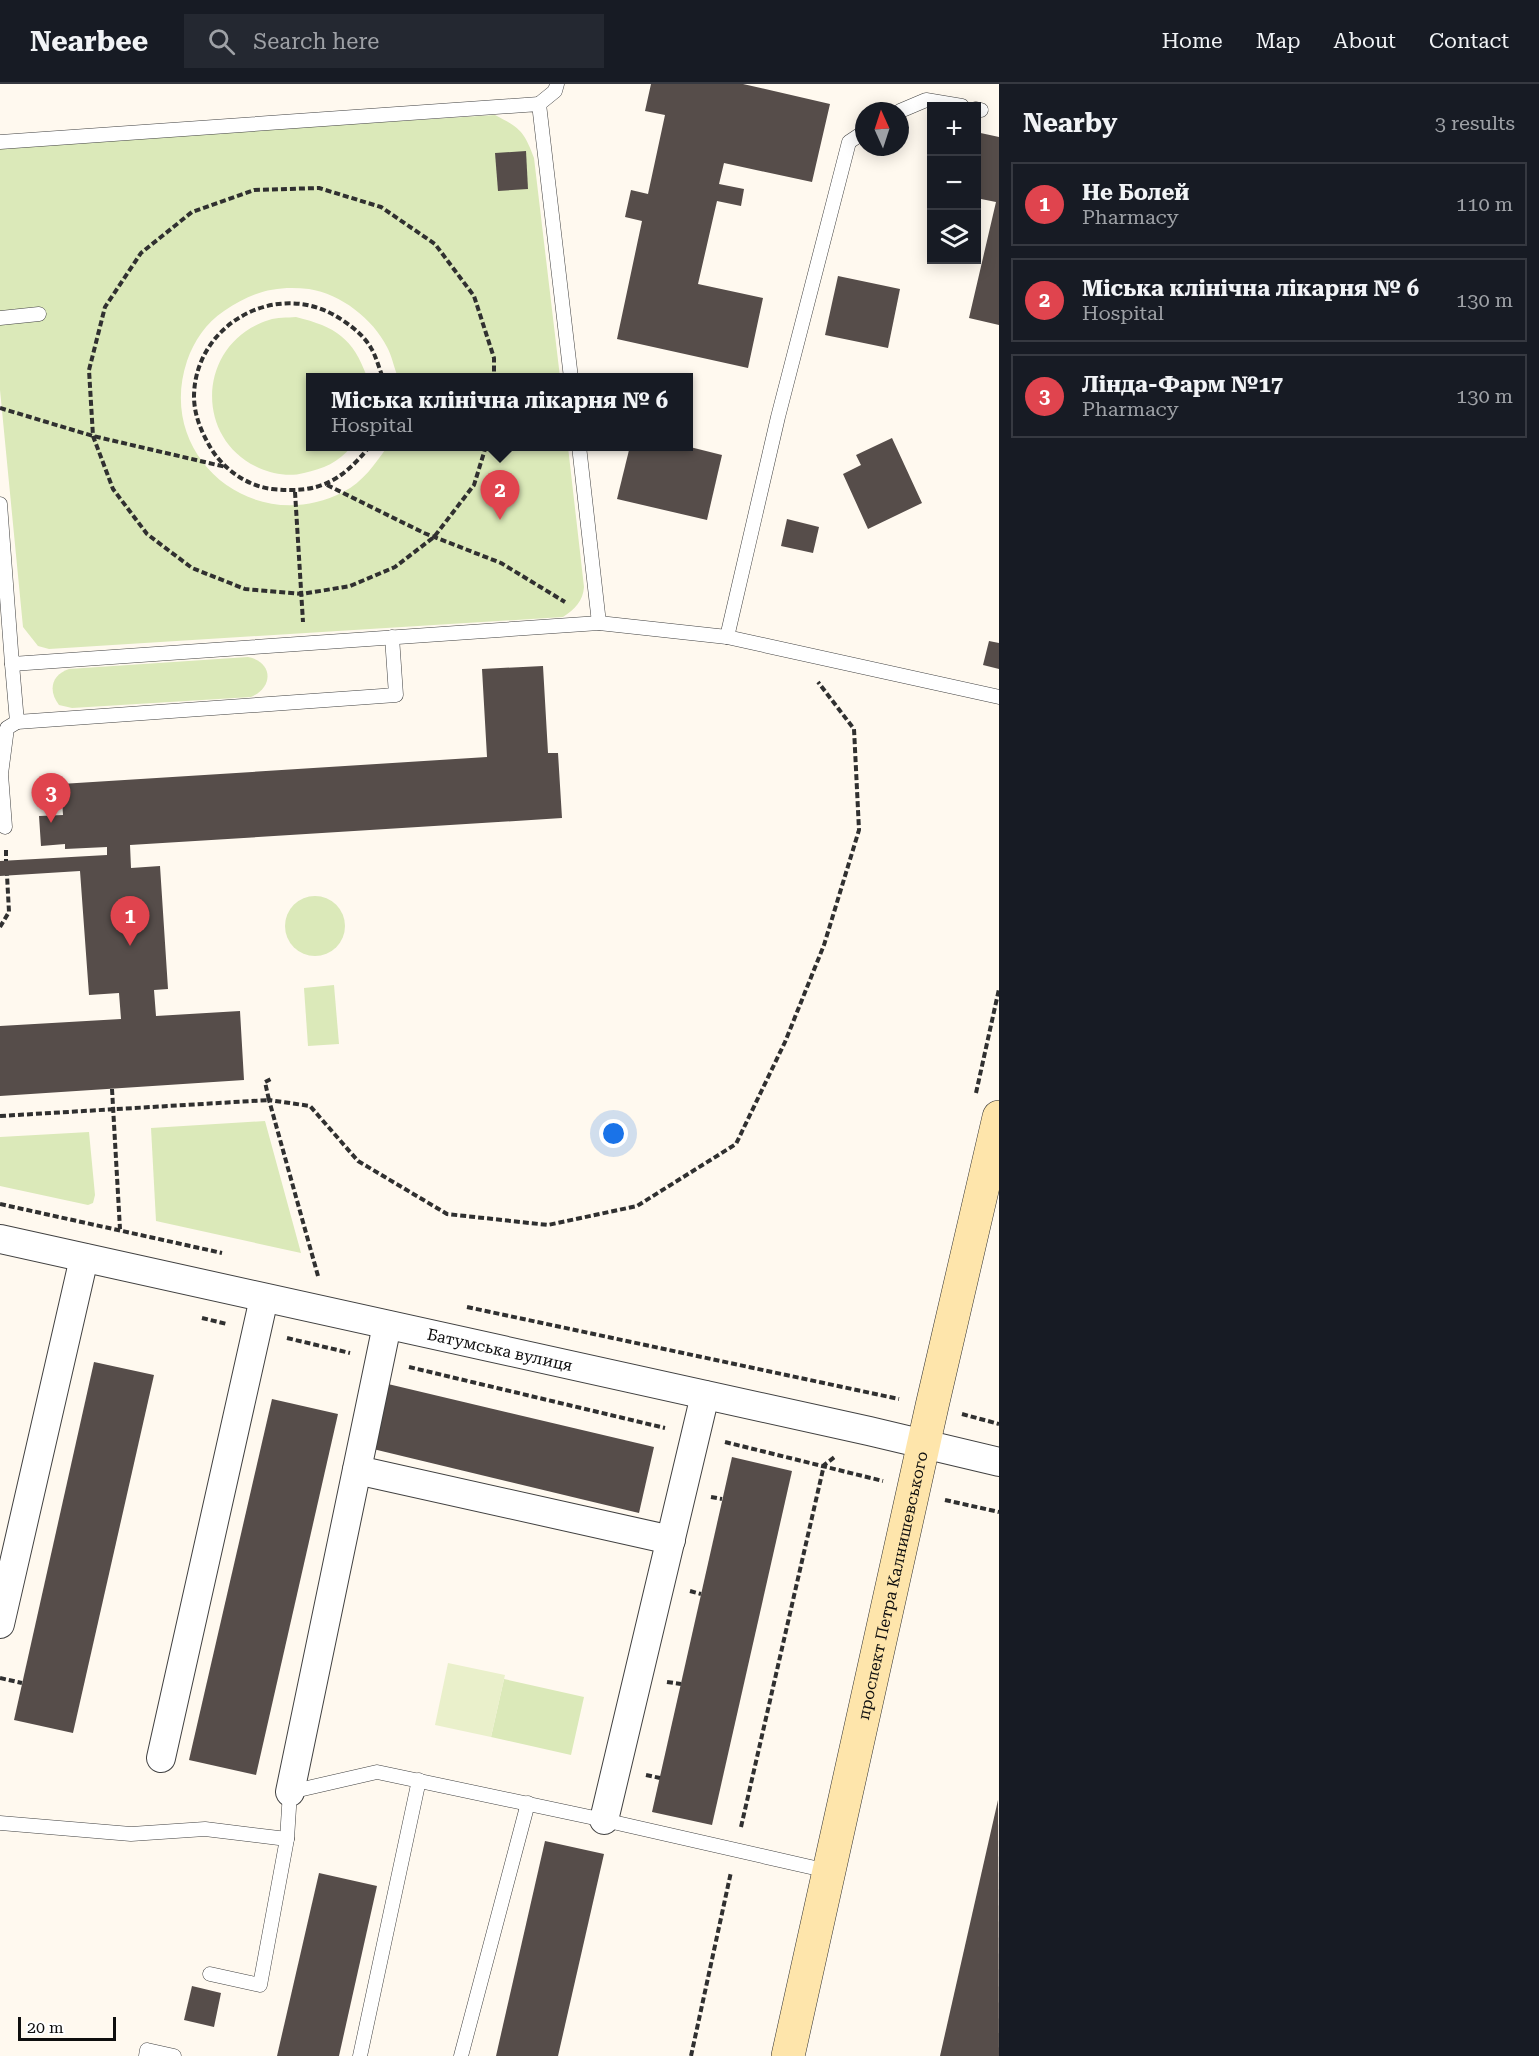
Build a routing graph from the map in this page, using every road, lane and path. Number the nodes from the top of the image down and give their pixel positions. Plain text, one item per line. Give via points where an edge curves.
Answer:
1 (557, 84) edge
2 (938, 102) edge
3 (539, 104) junction
4 (909, 107) edge
5 (855, 138) edge
6 (0, 142) edge
7 (39, 314) dead end
8 (0, 318) edge
9 (381, 373) edge
10 (494, 373) edge
11 (570, 373) edge
12 (0, 408) edge
13 (93, 436) junction
14 (366, 451) edge
15 (485, 451) edge
16 (579, 451) edge
17 (227, 467) junction
18 (326, 484) junction
19 (295, 492) junction
20 (0, 504) edge
21 (434, 537) junction
22 (3, 585) edge
23 (302, 594) junction
24 (599, 623) junction
25 (392, 637) junction
26 (727, 637) junction
27 (305, 642) junction
28 (795, 652) junction
29 (12, 664) junction
30 (999, 697) edge
31 (17, 722) junction
32 (0, 774) edge
33 (4, 827) dead end
34 (7, 875) dead end
35 (0, 927) edge
36 (273, 1078) dead end
37 (112, 1089) dead end
38 (268, 1100) junction
39 (114, 1110) junction
40 (0, 1116) edge
41 (999, 1117) edge
42 (0, 1204) edge
43 (120, 1229) junction
44 (0, 1239) edge
45 (225, 1254) dead end
46 (84, 1258) junction
47 (113, 1264) junction
48 (306, 1273) dead end
49 (264, 1298) junction
50 (459, 1306) dead end
51 (200, 1318) dead end
52 (387, 1325) junction
53 (256, 1331) junction
54 (380, 1360) junction
55 (705, 1395) junction
56 (892, 1397) dead end
57 (696, 1435) junction
58 (924, 1444) junction
59 (999, 1462) edge
60 (824, 1465) junction
61 (357, 1470) junction
62 (914, 1490) junction
63 (999, 1512) edge
64 (671, 1540) junction
65 (0, 1624) edge
66 (0, 1678) edge
67 (22, 1683) dead end
68 (161, 1758) dead end
69 (419, 1780) junction
70 (290, 1792) junction
71 (528, 1803) junction
72 (604, 1820) junction
73 (0, 1823) edge
74 (287, 1839) junction
75 (736, 1850) junction
76 (828, 1870) junction
77 (210, 1974) dead end
78 (146, 2056) edge
79 (174, 2056) edge
80 (360, 2056) edge
81 (461, 2056) edge
82 (692, 2056) edge
83 (788, 2056) edge

1 - 3 lane via 555,91
2 - 4 lane via 926,100
3 - 6 lane
3 - 11 lane
5 - 26 lane via 849,142 778,417
7 - 8 lane
9 - 17 path via 371,348 350,323 321,308 292,302 262,306 235,319 213,340 200,366 194,396 199,426 212,452
10 - 13 path via 495,358 474,296 435,244 381,207 319,188 254,190 192,212 141,253 105,307 89,370
12 - 13 path
13 - 17 path
13 - 23 path via 113,489 156,541 192,568 245,589
14 - 18 path via 354,467
15 - 21 path via 474,485
16 - 24 lane
17 - 19 path via 262,488
18 - 19 path
18 - 21 path
19 - 23 path
20 - 22 lane
21 - 23 path via 395,567 350,586
21 - 24 path via 501,563
22 - 29 lane
23 - 27 path
24 - 25 lane
24 - 26 lane
25 - 27 lane
25 - 31 lane via 396,694
26 - 28 lane
27 - 29 lane
28 - 30 lane
28 - 38 path via 854,729 859,830 825,945 785,1042 736,1144 637,1206 548,1225 447,1214 358,1161 310,1106
29 - 31 lane
31 - 32 lane via 7,728
32 - 33 lane
34 - 35 path via 9,912
36 - 38 path via 265,1082
37 - 39 path
38 - 39 path
38 - 48 path via 318,1276
39 - 40 path
39 - 43 path
41 - 58 street, проспект Петра Калнишевського
42 - 43 path
43 - 45 path
43 - 47 path
44 - 46 street, Батумська вулиця
46 - 47 street, Батумська вулиця
46 - 65 street
47 - 49 street, Батумська вулиця
49 - 52 street, Батумська вулиця
49 - 53 street
50 - 56 path
51 - 53 path
52 - 54 street
52 - 55 street, Батумська вулиця
53 - 54 path
53 - 68 street
54 - 57 path
54 - 61 street
55 - 57 street
55 - 58 street, Батумська вулиця
57 - 60 path
57 - 64 street
58 - 59 street, Батумська вулиця
58 - 62 street, проспект Петра Калнишевського
60 - 62 path
60 - 75 path
61 - 64 street
61 - 70 street
62 - 63 path
62 - 76 street, проспект Петра Калнишевського
64 - 72 street
66 - 67 path
69 - 70 lane via 377,1772
69 - 71 lane
69 - 80 lane
70 - 74 lane
71 - 72 lane
71 - 81 lane
72 - 75 lane
73 - 74 lane via 131,1834 205,1829
74 - 77 lane via 260,1985
75 - 76 lane
75 - 82 path
76 - 83 street, проспект Петра Калнишевського
78 - 79 lane via 147,2050

